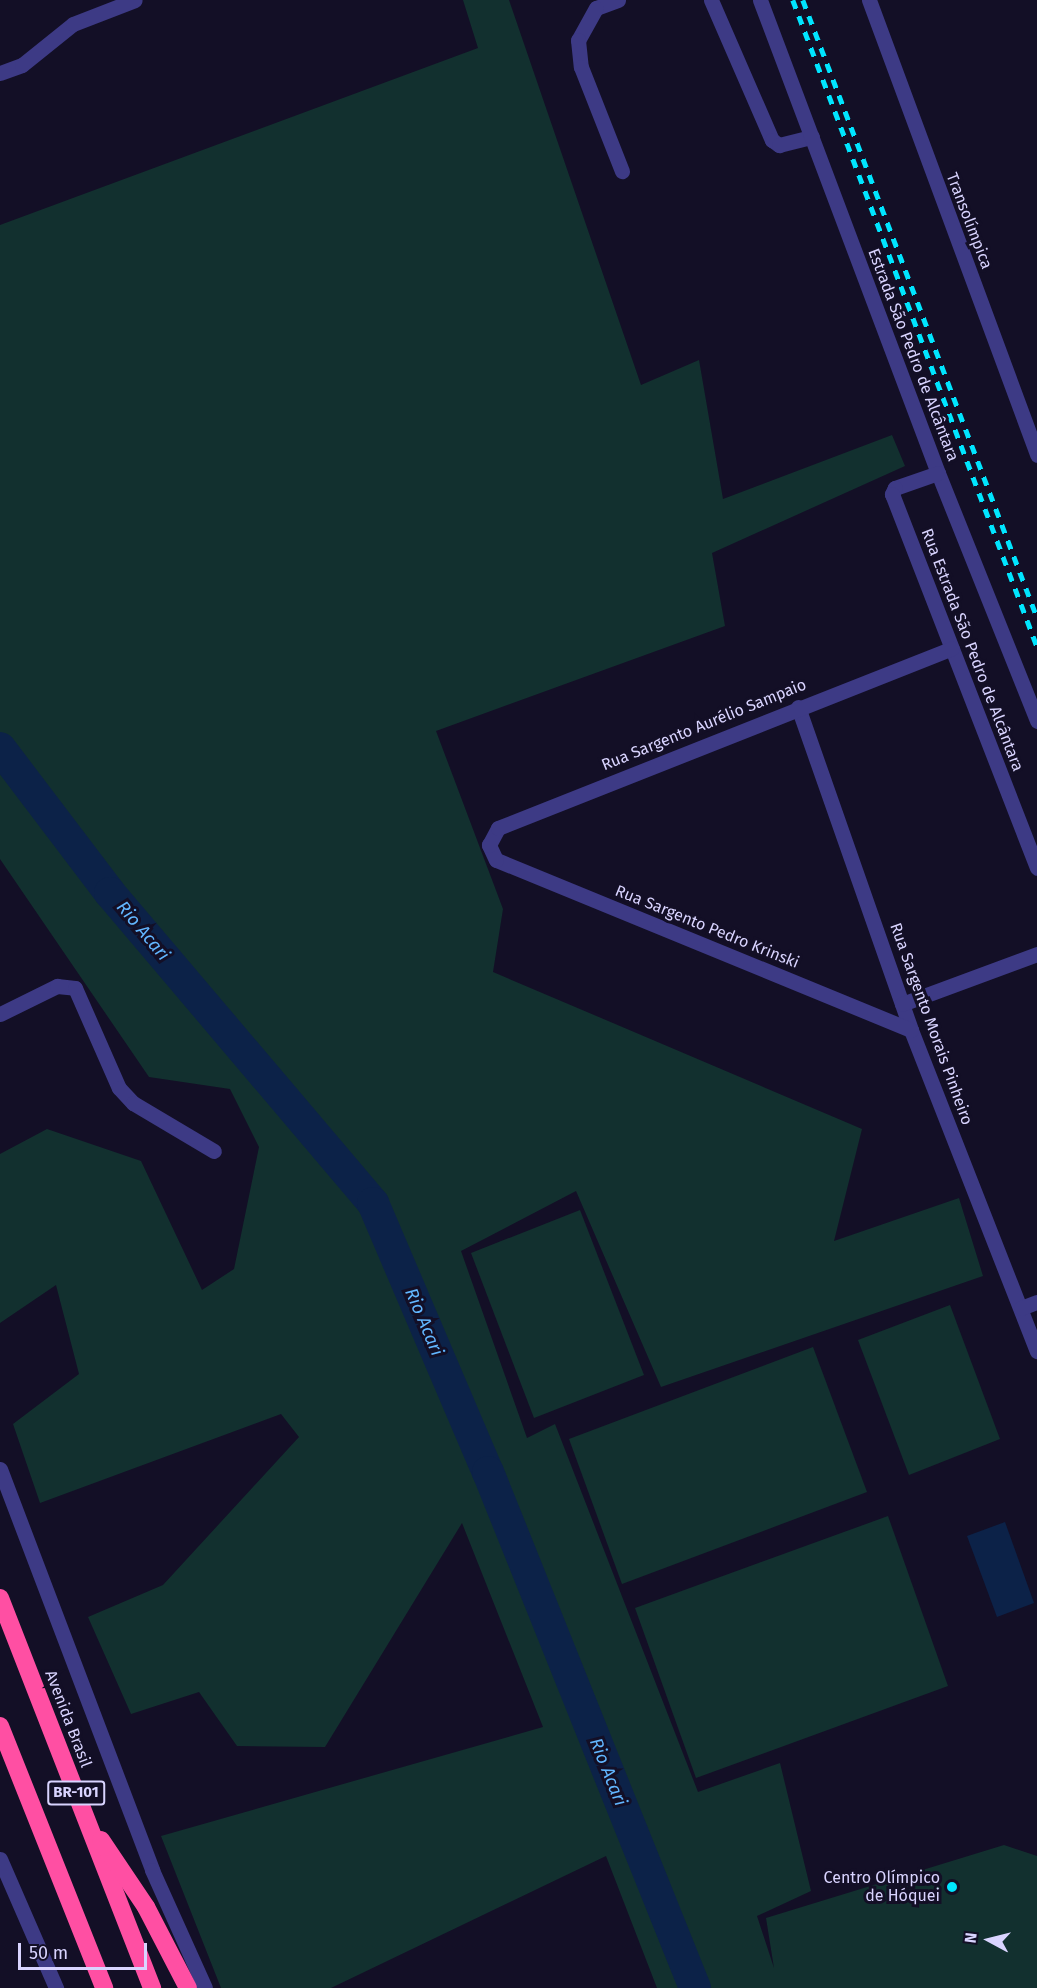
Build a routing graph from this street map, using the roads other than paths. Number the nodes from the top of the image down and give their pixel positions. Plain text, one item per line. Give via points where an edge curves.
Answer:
1 (135, 0) edge
2 (618, 0) edge
3 (711, 0) edge
4 (760, 0) edge
5 (869, 0) edge
6 (0, 73) edge
7 (812, 137) junction
8 (622, 171) dead end
9 (1037, 455) edge
10 (938, 473) junction
11 (952, 648) junction
12 (798, 706) junction
13 (1037, 721) edge
14 (490, 855) joint
15 (1037, 868) edge
16 (1037, 954) edge
17 (902, 1004) junction
18 (0, 1014) edge
19 (911, 1030) junction
20 (214, 1151) dead end
21 (1037, 1302) edge
22 (1021, 1308) junction
23 (1037, 1351) edge
24 (0, 1469) edge
25 (0, 1598) edge
26 (0, 1726) edge
27 (88, 1824) junction
28 (0, 1859) edge
29 (56, 1988) edge
30 (104, 1988) edge
31 (152, 1988) edge
32 (188, 1988) edge
33 (205, 1988) edge

1 - 6 street via 74,24 22,65
2 - 8 street via 596,8 578,40 581,67
3 - 7 street via 772,140 779,145
4 - 7 street, Estrada São Pedro de Alcântara
5 - 9 street, Transolímpica
7 - 10 street, Estrada São Pedro de Alcântara
10 - 11 street, Rua Estrada São Pedro de Alcântara via 895,488 892,494
10 - 13 street, Estrada São Pedro de Alcântara
11 - 12 street, Rua Sargento Aurélio Sampaio
11 - 15 street, Rua Estrada São Pedro de Alcântara
12 - 14 street, Rua Sargento Aurélio Sampaio via 498,828 489,845
12 - 17 street, Rua Sargento Morais Pinheiro
14 - 19 street, Rua Sargento Pedro Krinski
16 - 17 street
17 - 19 street, Rua Sargento Morais Pinheiro
18 - 20 street via 57,986 75,988 119,1088 133,1103
19 - 22 street, Rua Sargento Morais Pinheiro
21 - 22 street
22 - 23 street, Rua Sargento Morais Pinheiro
24 - 33 street via 152,1870
25 - 27 highway, Avenida Brasil / BR-101
26 - 30 highway, BR-101
27 - 31 highway, Avenida Brasil / BR-101
27 - 32 highway via 147,1907
28 - 29 street

